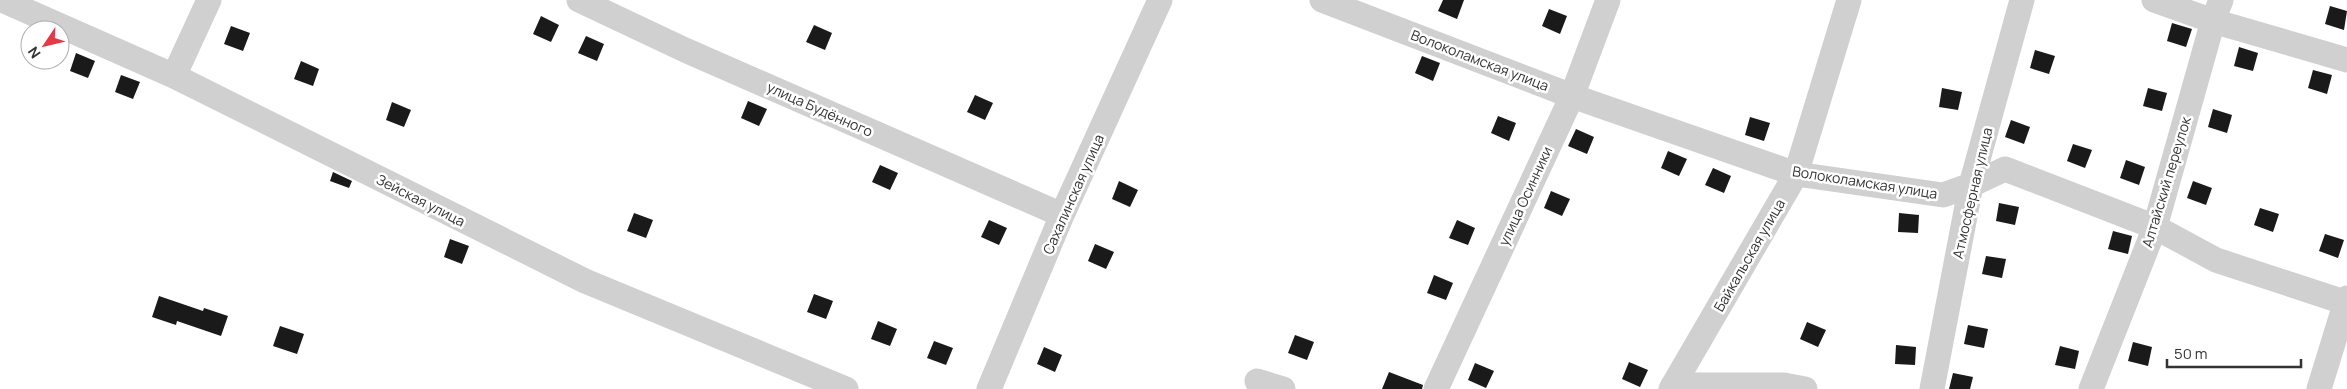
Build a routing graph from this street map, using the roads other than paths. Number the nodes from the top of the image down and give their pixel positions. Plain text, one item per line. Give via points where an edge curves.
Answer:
1 (2, 0) edge
2 (210, 0) edge
3 (579, 0) edge
4 (1160, 0) edge
5 (1322, 0) edge
6 (1608, 0) edge
7 (1849, 0) edge
8 (2022, 0) edge
9 (2154, 0) edge
10 (2217, 11) edge
11 (2347, 60) edge
12 (174, 76) junction
13 (1572, 96) junction
14 (1796, 174) junction
15 (1971, 185) junction
16 (1062, 215) junction
17 (2155, 227) junction
18 (2347, 301) edge
19 (1257, 380) dead end
20 (1672, 387) edge
21 (846, 389) edge
22 (989, 389) edge
23 (1283, 389) edge
24 (1436, 389) edge
25 (1805, 389) edge
26 (1932, 389) edge
27 (2090, 389) edge
28 (2319, 389) edge

1 - 12 street, Зейская улица
2 - 12 street
3 - 16 street, улица Будённого via 694,54
4 - 16 street, Сахалинская улица
5 - 13 street, Волоколамская улица
6 - 13 street, улица Осинники
7 - 14 street, Байкальская улица
8 - 15 street, Атмосферная улица
9 - 10 street
10 - 11 street
10 - 17 street, Алтайский переулок
12 - 21 street, Зейская улица via 584,281
13 - 14 street, Волоколамская улица
13 - 24 street, улица Осинники
14 - 15 street, Волоколамская улица via 1943,195
14 - 20 street, Байкальская улица
15 - 17 street, Волоколамская улица via 2006,169
15 - 26 street, Атмосферная улица
16 - 22 street, Сахалинская улица
17 - 18 street, Волоколамская улица via 2216,260
17 - 27 street, Алтайский переулок
18 - 28 street
19 - 23 street
20 - 25 street via 1784,385

